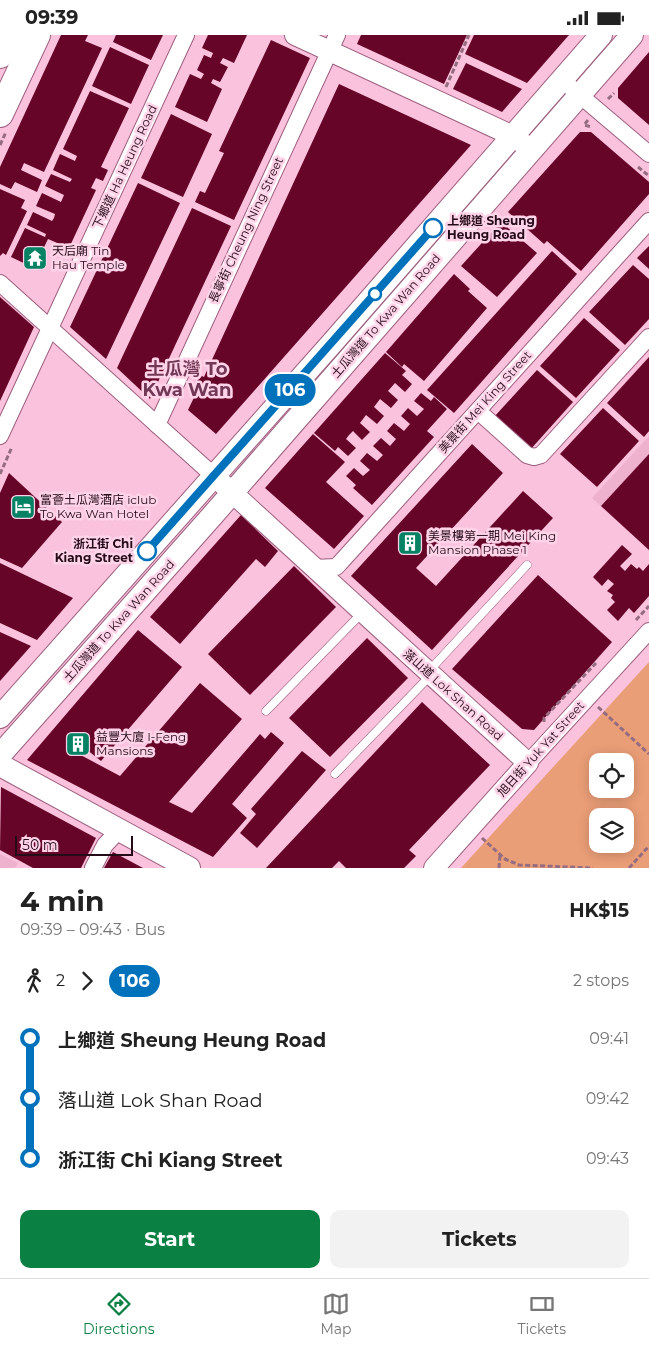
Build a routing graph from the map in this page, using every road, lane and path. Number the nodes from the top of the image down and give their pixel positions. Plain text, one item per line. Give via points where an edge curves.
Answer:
1 (10, 35) edge
2 (37, 35) edge
3 (42, 35) edge
4 (186, 35) edge
5 (295, 35) edge
6 (469, 35) edge
7 (601, 35) edge
8 (632, 35) edge
9 (333, 43) edge
10 (0, 55) edge
11 (562, 79) junction
12 (444, 91) dead end
13 (580, 94) junction
14 (0, 114) edge
15 (0, 126) edge
16 (522, 143) junction
17 (649, 153) edge
18 (649, 221) edge
19 (0, 283) edge
20 (50, 328) junction
21 (649, 337) edge
22 (478, 411) junction
23 (157, 425) junction
24 (0, 436) edge
25 (214, 476) junction
26 (232, 493) junction
27 (527, 565) dead end
28 (314, 568) junction
29 (362, 613) junction
30 (649, 631) edge
31 (430, 673) junction
32 (596, 705) dead end
33 (266, 711) dead end
34 (0, 717) edge
35 (649, 754) edge
36 (0, 755) edge
37 (528, 763) junction
38 (0, 765) edge
39 (335, 774) dead end
40 (119, 830) junction
41 (480, 836) dead end
42 (649, 846) edge
43 (500, 854) junction
44 (93, 868) edge
45 (188, 868) edge
46 (434, 868) edge
47 (499, 868) edge
48 (593, 868) edge
49 (629, 868) edge

1 - 10 highway
2 - 14 highway
3 - 15 street
4 - 20 street, 下鄉道 Ha Heung Road
5 - 9 street
6 - 12 path
7 - 11 main road, 土瓜灣道 To Kwa Wan Road
8 - 13 main road, 土瓜灣道 To Kwa Wan Road
9 - 16 street
9 - 23 street, 長寧街 Cheung Ning Street
11 - 13 street
11 - 16 main road, 土瓜灣道 To Kwa Wan Road
13 - 16 main road, 土瓜灣道 To Kwa Wan Road
13 - 17 street
16 - 25 main road, 土瓜灣道 To Kwa Wan Road via 333,342
16 - 26 main road, 土瓜灣道 To Kwa Wan Road
18 - 22 street, 美景街 Mei King Street
19 - 20 street, 落山道 Lok Shan Road
20 - 23 street, 落山道 Lok Shan Road
20 - 24 street, 下鄉道 Ha Heung Road
21 - 22 street via 542,455 527,455
22 - 28 street, 美景街 Mei King Street via 336,567
23 - 25 street, 落山道 Lok Shan Road
25 - 26 street, 落山道 Lok Shan Road
25 - 34 main road, 土瓜灣道 To Kwa Wan Road
26 - 28 street, 落山道 Lok Shan Road
26 - 36 main road, 土瓜灣道 To Kwa Wan Road
27 - 31 lane
28 - 29 street, 落山道 Lok Shan Road
29 - 31 street, 落山道 Lok Shan Road
29 - 33 lane
30 - 37 street, 旭日街 Yuk Yat Street
31 - 37 street, 落山道 Lok Shan Road
31 - 39 lane
32 - 35 path
37 - 46 street, 旭日街 Yuk Yat Street
38 - 40 main road
40 - 44 street
40 - 45 main road
41 - 43 path
42 - 49 path
43 - 47 path
43 - 48 path via 519,865

